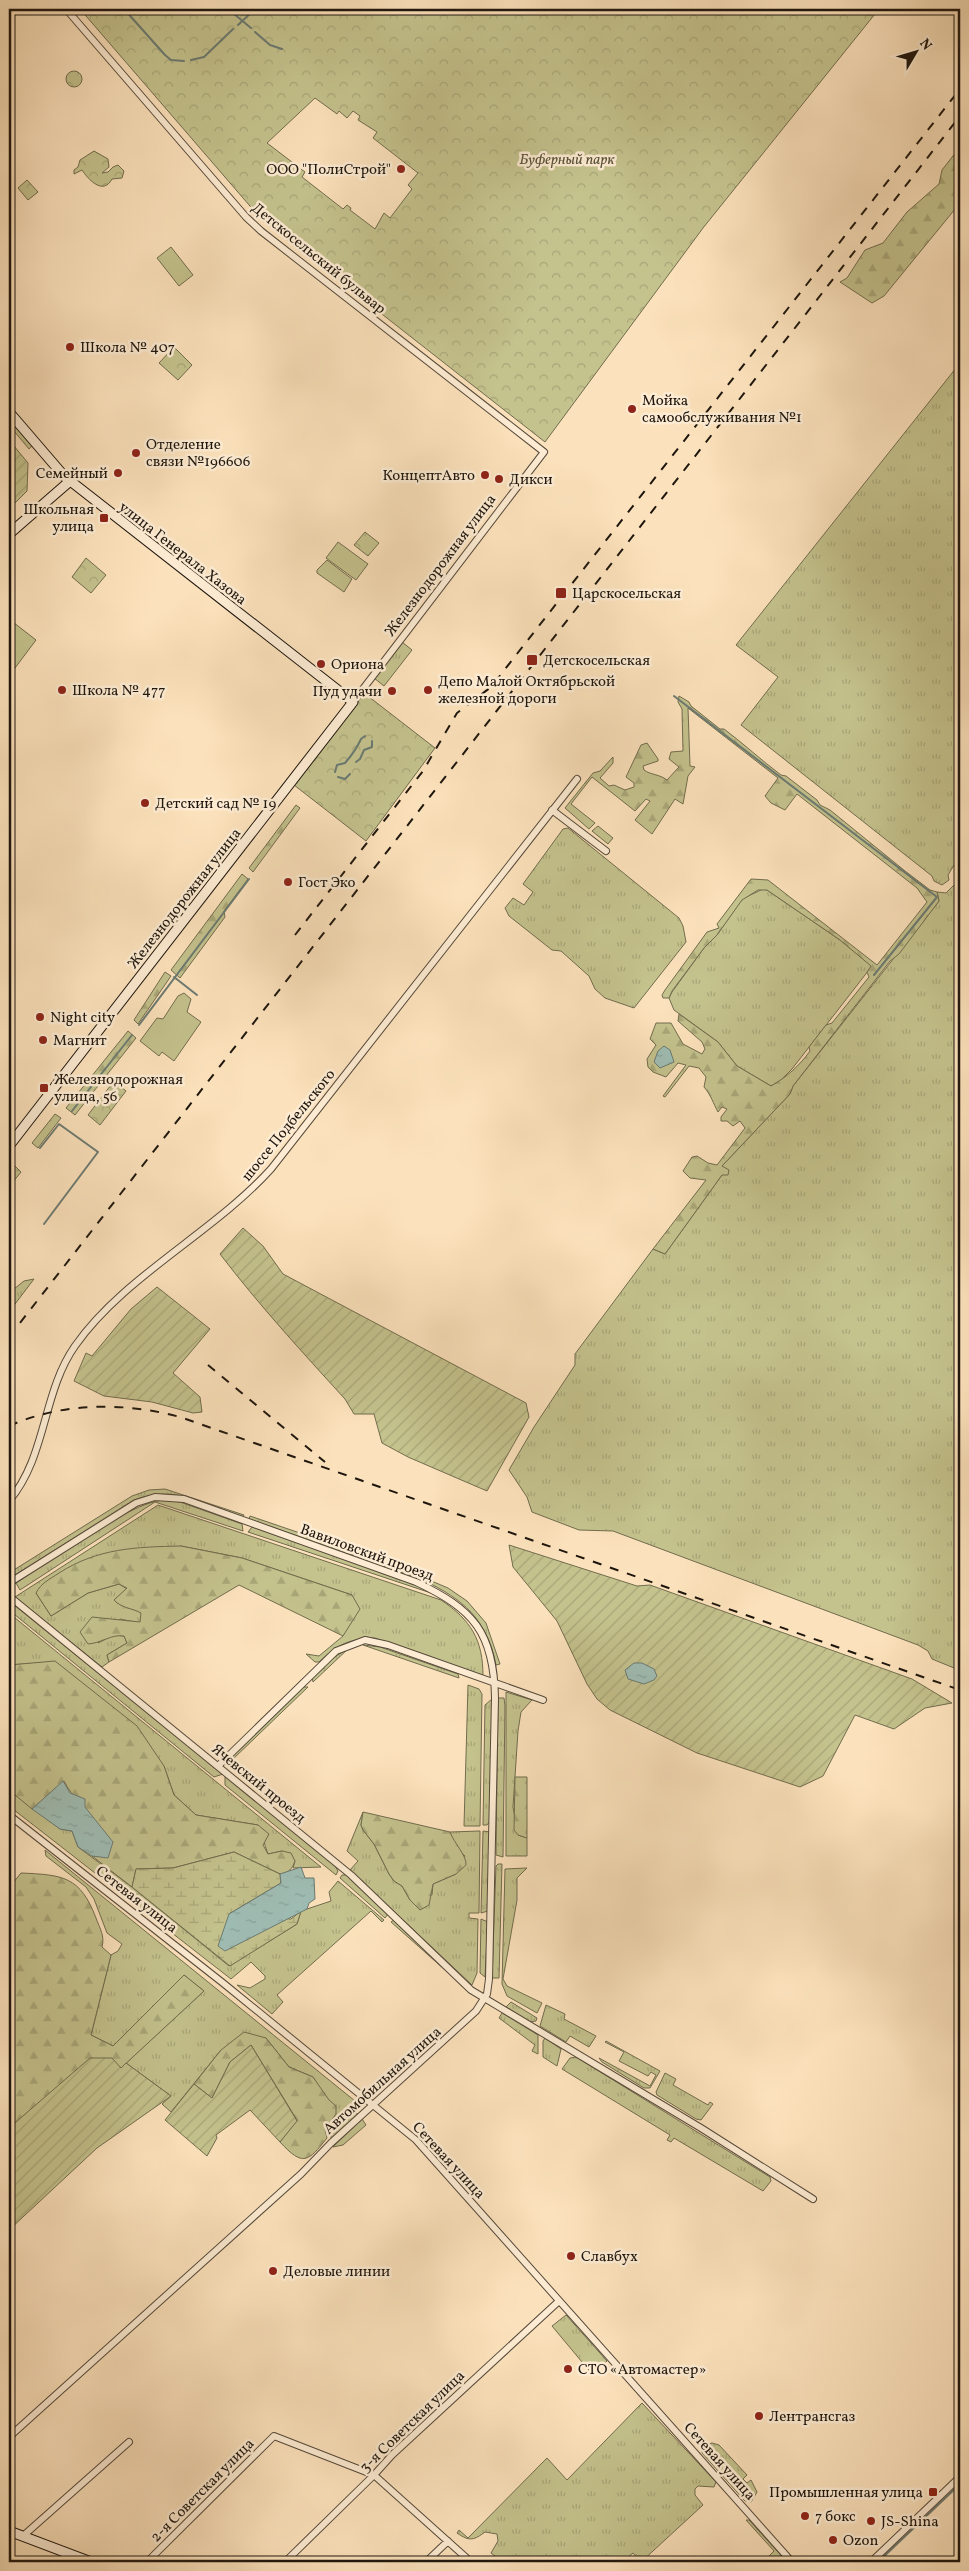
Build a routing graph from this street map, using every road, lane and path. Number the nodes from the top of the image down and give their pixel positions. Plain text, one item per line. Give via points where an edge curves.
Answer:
1 (66, 9) edge
2 (9, 412) edge
3 (544, 452) joint
4 (70, 481) junction
5 (9, 534) edge
6 (353, 702) junction
7 (577, 779) dead end
8 (552, 810) junction
9 (606, 851) dead end
10 (9, 1146) edge
11 (9, 1501) edge
12 (10, 1580) edge
13 (9, 1596) edge
14 (495, 1684) junction
15 (544, 1700) dead end
16 (218, 1766) junction
17 (9, 1815) edge
18 (484, 1998) junction
19 (373, 2105) junction
20 (812, 2199) dead end
21 (559, 2301) junction
22 (9, 2437) edge
23 (129, 2442) dead end
24 (374, 2476) junction
25 (960, 2477) edge
26 (9, 2531) edge
27 (23, 2536) junction
28 (448, 2541) junction
29 (91, 2562) edge
30 (147, 2562) edge
31 (284, 2562) edge
32 (426, 2562) edge
33 (471, 2562) edge
34 (792, 2562) edge
35 (870, 2562) edge

1 - 3 street, Детскосельский бульвар via 261,231
2 - 4 street, улица Генерала Хазова
3 - 6 street, Железнодорожная улица
4 - 5 street
4 - 6 street, улица Генерала Хазова
6 - 10 street, Железнодорожная улица
7 - 8 street, шоссе Подбельского
8 - 9 street
8 - 11 street, шоссе Подбельского via 271,1169 249,1193 108,1308 82,1337 60,1372 30,1468
12 - 14 street, Вавиловский проезд via 136,1503 155,1497 175,1496 447,1596 468,1614 484,1637
13 - 16 street, Ячевский проезд
14 - 15 street
14 - 16 street via 382,1644 365,1640 357,1642 327,1658
14 - 18 street, Вавиловский проезд via 489,1970
16 - 18 street, Ячевский проезд via 351,1875 471,1990
17 - 19 street, Сетевая улица
18 - 19 street, Автомобильная улица via 476,2011
18 - 20 street via 693,2122
19 - 21 street, Сетевая улица via 423,2146
19 - 22 street, Автомобильная улица
21 - 24 street, 3-я Советская улица via 392,2455
21 - 34 street, Сетевая улица
23 - 27 street
24 - 28 street
24 - 30 street, 2-я Советская улица via 274,2436
24 - 31 street, 3-я Советская улица
25 - 35 street
26 - 27 street
27 - 29 street
28 - 32 street
28 - 33 street

